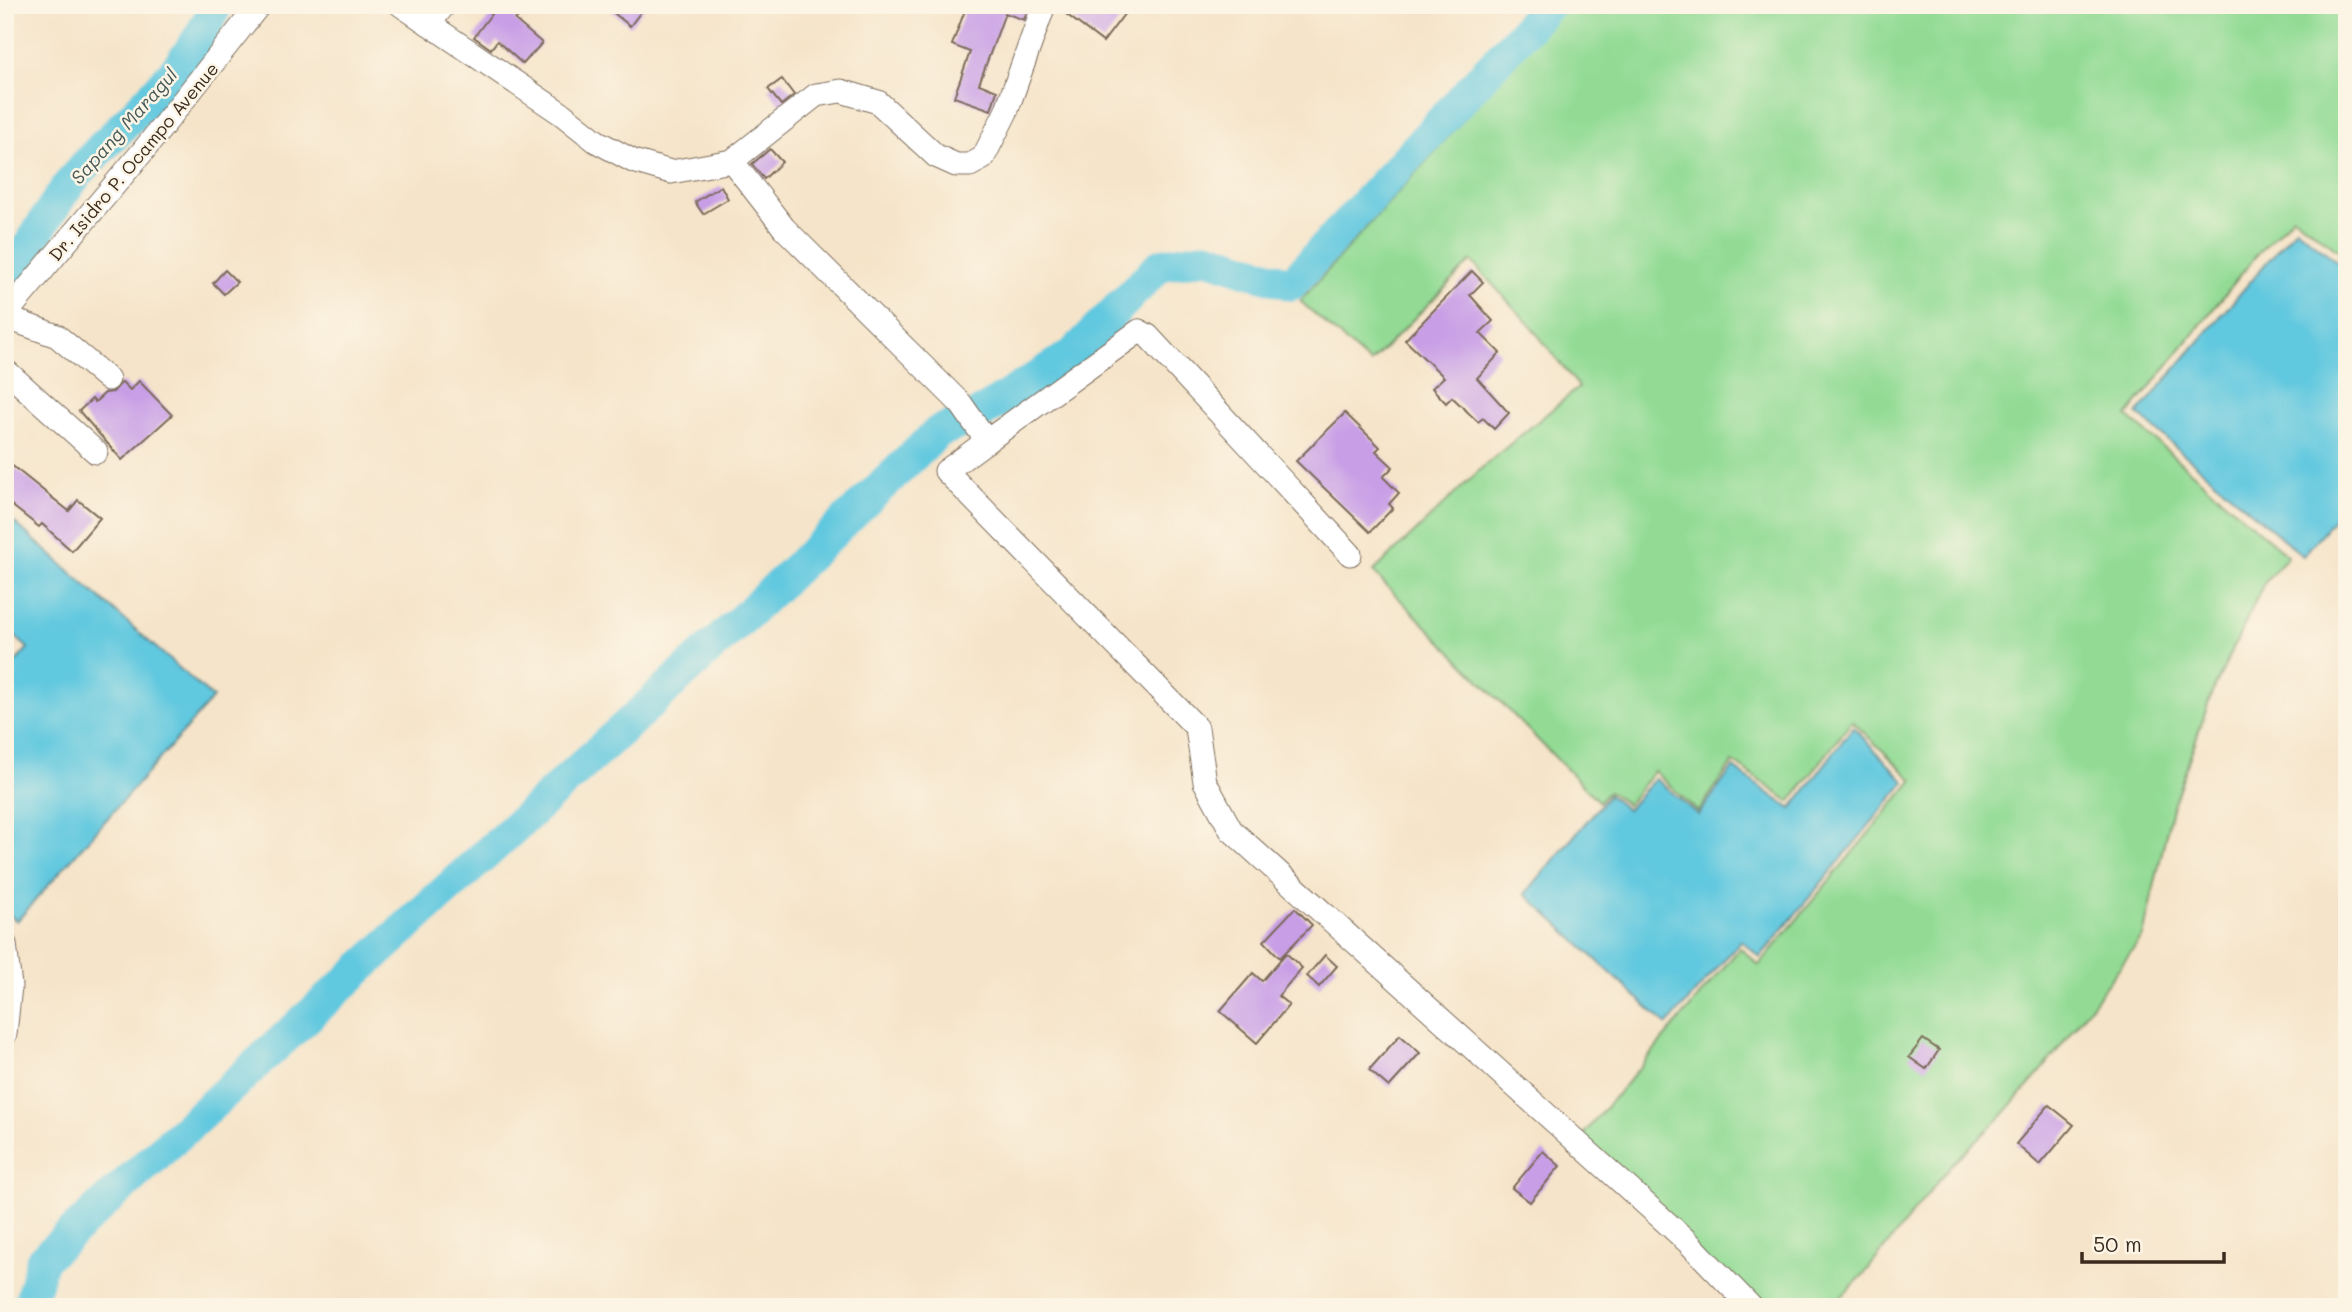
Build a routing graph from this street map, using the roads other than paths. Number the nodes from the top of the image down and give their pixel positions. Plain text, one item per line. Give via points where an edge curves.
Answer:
1 (259, 5) edge
2 (401, 5) edge
3 (444, 5) edge
4 (1044, 5) edge
5 (429, 24) junction
6 (732, 161) junction
7 (5, 316) edge
8 (5, 370) edge
9 (108, 379) dead end
10 (984, 437) junction
11 (96, 453) dead end
12 (1350, 554) dead end
13 (5, 944) edge
14 (5, 1034) edge
15 (1751, 1307) edge

1 - 7 street, Dr. Isidro P. Ocampo Avenue via 152,142
2 - 5 street
3 - 5 street
4 - 6 street via 1006,112 983,158 970,165 936,156 878,102 841,91 816,94
5 - 6 street via 596,141 633,161 671,172
6 - 10 street via 784,228 961,404
7 - 9 street via 57,336
8 - 11 street
10 - 12 street via 1139,331
10 - 15 street via 946,471 1197,728 1205,782 1231,830 1689,1243
13 - 14 street via 10,986

